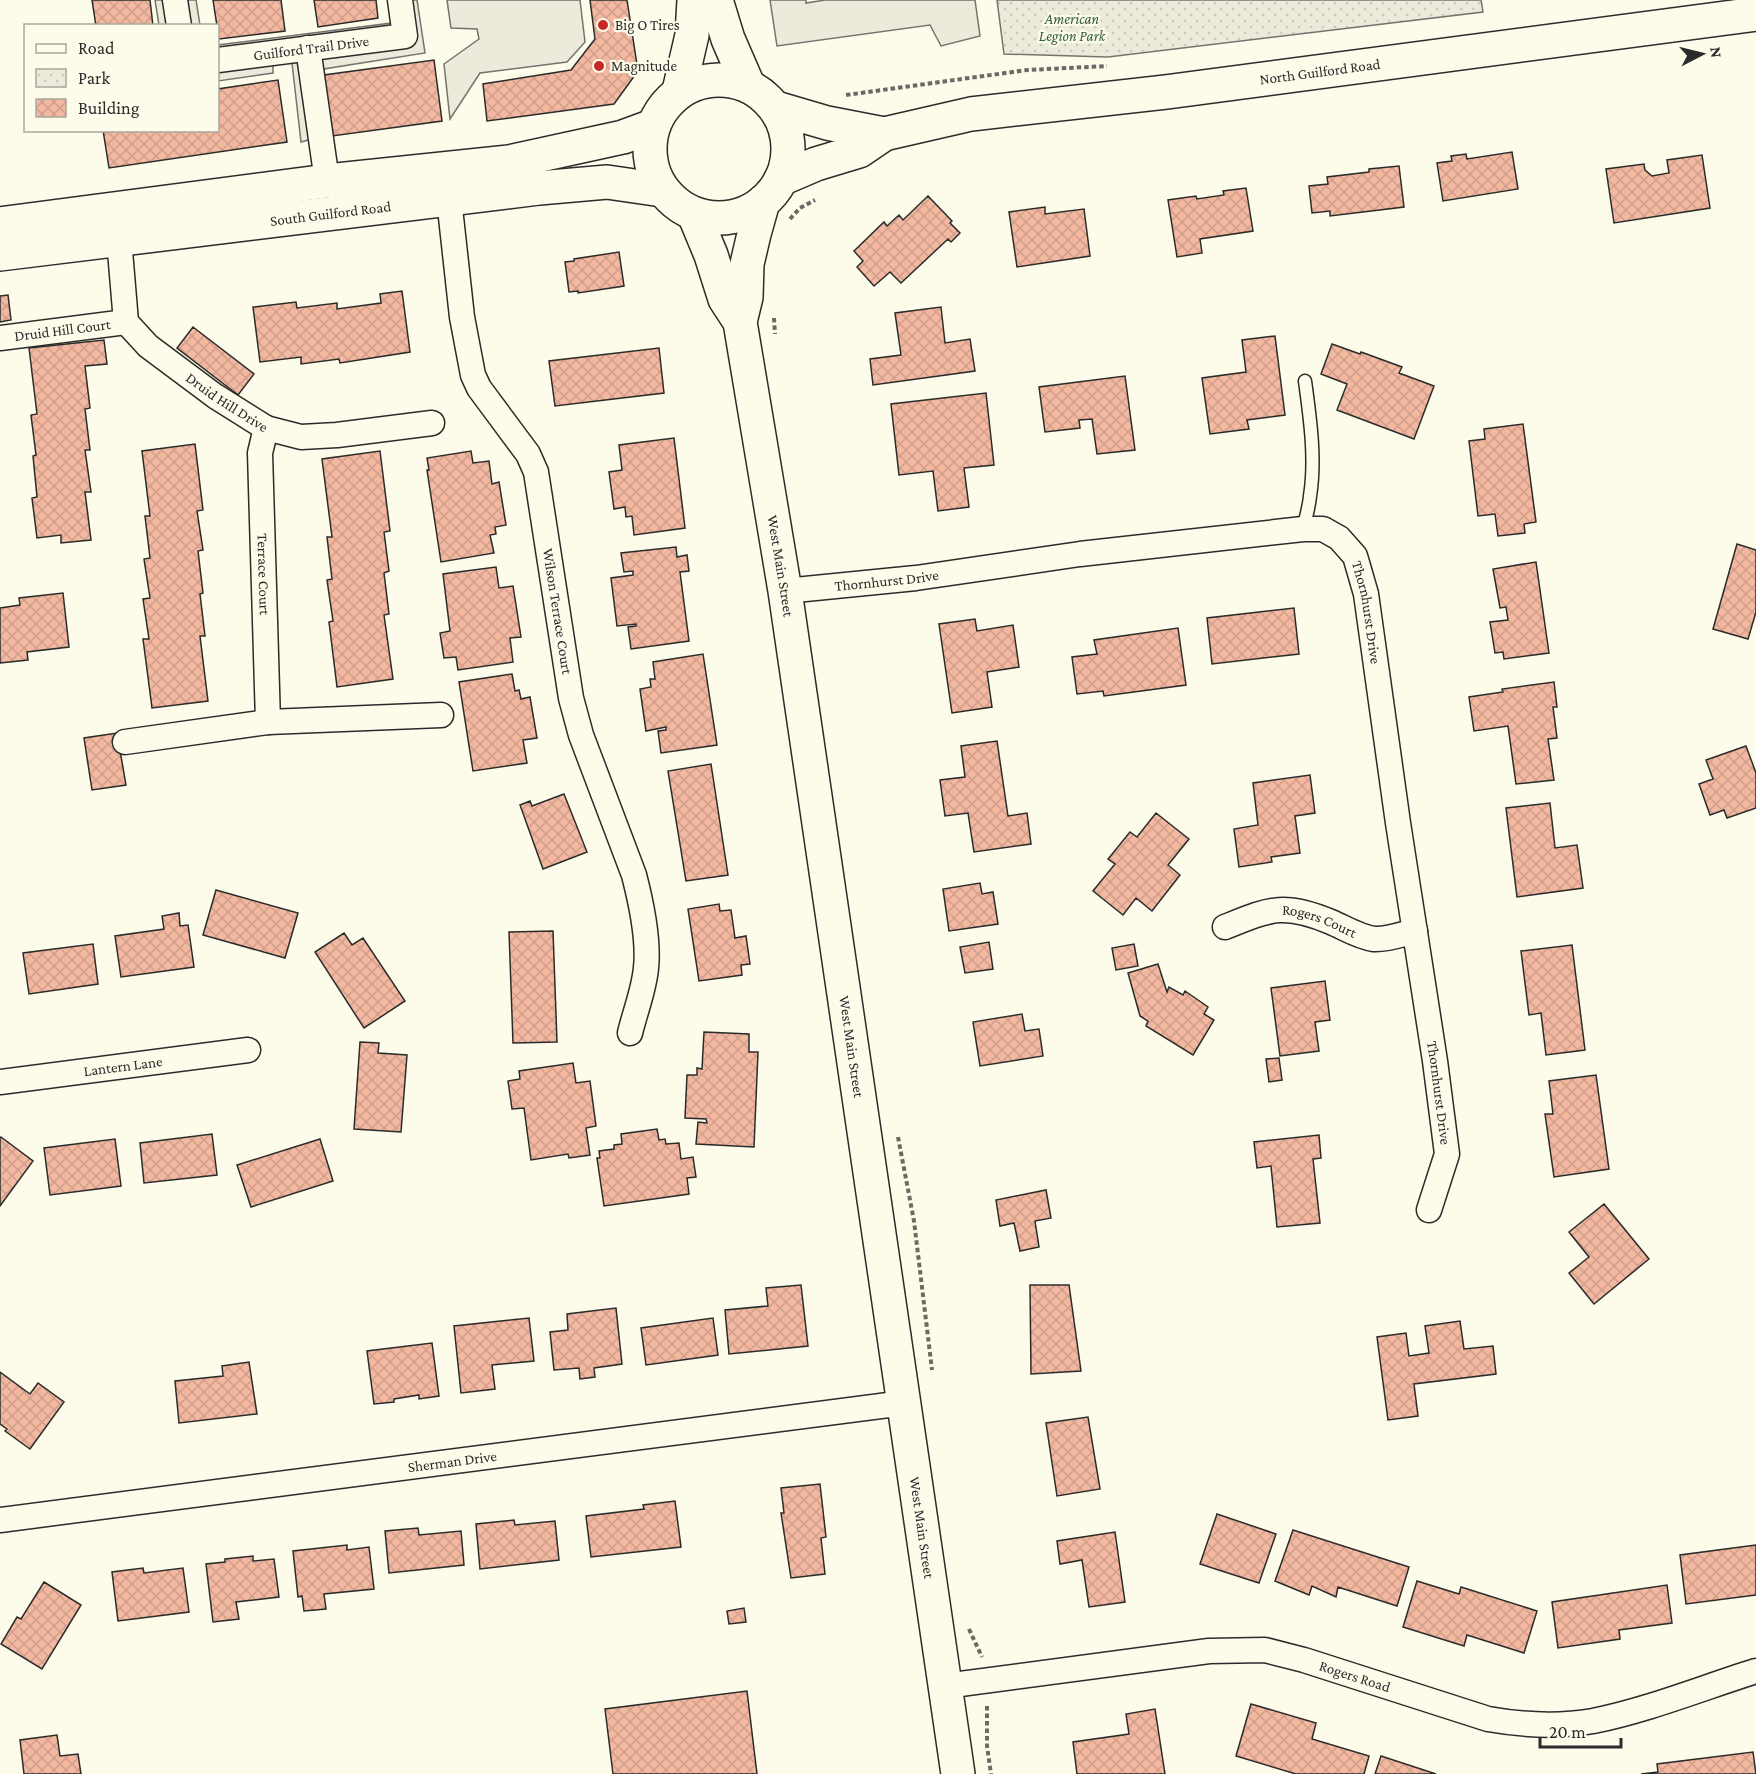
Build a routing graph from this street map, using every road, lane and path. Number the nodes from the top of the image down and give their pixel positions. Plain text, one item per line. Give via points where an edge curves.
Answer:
1 (175, 0) edge
2 (400, 0) edge
3 (694, 0) edge
4 (716, 0) edge
5 (1756, 14) edge
6 (178, 24) edge
7 (308, 48) junction
8 (219, 60) edge
9 (748, 85) junction
10 (679, 91) junction
11 (776, 108) junction
12 (653, 126) junction
13 (884, 134) junction
14 (447, 184) junction
15 (662, 190) junction
16 (329, 197) junction
17 (817, 198) dead end
18 (778, 201) junction
19 (694, 214) junction
20 (0, 224) edge
21 (117, 224) junction
22 (0, 254) edge
23 (773, 307) dead end
24 (126, 322) junction
25 (740, 322) junction
26 (0, 338) edge
27 (775, 339) dead end
28 (1305, 381) dead end
29 (432, 423) dead end
30 (266, 428) junction
31 (1303, 529) junction
32 (785, 591) junction
33 (441, 715) dead end
34 (268, 722) junction
35 (125, 742) dead end
36 (1225, 927) dead end
37 (1415, 931) junction
38 (630, 1033) dead end
39 (248, 1050) dead end
40 (0, 1082) edge
41 (897, 1131) dead end
42 (1429, 1210) dead end
43 (933, 1375) dead end
44 (904, 1403) junction
45 (0, 1520) edge
46 (966, 1623) dead end
47 (1756, 1671) edge
48 (987, 1680) junction
49 (945, 1686) junction
50 (958, 1774) edge
51 (991, 1774) edge

1 - 6 street
2 - 7 street, Guilford Trail Drive via 405,36
3 - 10 main road via 692,35
4 - 9 main road
5 - 13 main road, North Guilford Road via 971,114
7 - 8 street, Guilford Trail Drive
7 - 16 street
9 - 10 main road via 713,79
9 - 11 main road
10 - 12 main road via 663,106
11 - 13 main road, North Guilford Road
11 - 18 main road via 788,143
12 - 14 main road
12 - 15 main road via 649,148 652,170
13 - 18 main road, North Guilford Road via 859,150 816,164
14 - 15 main road via 607,182
14 - 16 main road
14 - 38 street, Wilson Terrace Court via 469,358 479,388 528,454 536,472 571,698 639,898 646,970
15 - 19 main road
16 - 21 main road
17 - 18 path via 800,208
18 - 19 main road via 730,218
18 - 25 main road, West Main Street via 754,234
19 - 25 main road, West Main Street via 725,299
20 - 21 main road
21 - 22 main road
21 - 24 street
23 - 27 path
24 - 26 street, Druid Hill Court
24 - 30 street, Druid Hill Drive via 148,346
25 - 32 main road, West Main Street
28 - 31 lane via 1312,464 1311,494
29 - 30 street, Druid Hill Drive via 301,437
30 - 34 street, Terrace Court via 260,453
31 - 32 street, Thornhurst Drive
31 - 37 street, Thornhurst Drive via 1323,530 1338,538 1355,556 1362,574
32 - 44 main road, West Main Street
33 - 34 street
34 - 35 street
36 - 37 street, Rogers Court via 1265,911 1284,909 1310,913 1376,939
37 - 42 street, Thornhurst Drive via 1447,1154
39 - 40 street, Lantern Lane
41 - 43 path via 914,1221
44 - 45 street, Sherman Drive
44 - 49 main road, West Main Street
46 - 48 path via 981,1653
47 - 48 street, Rogers Road via 1629,1712 1559,1724 1488,1719 1265,1650 1209,1651
48 - 49 street, Rogers Road
48 - 51 path
49 - 50 main road, West Main Street

